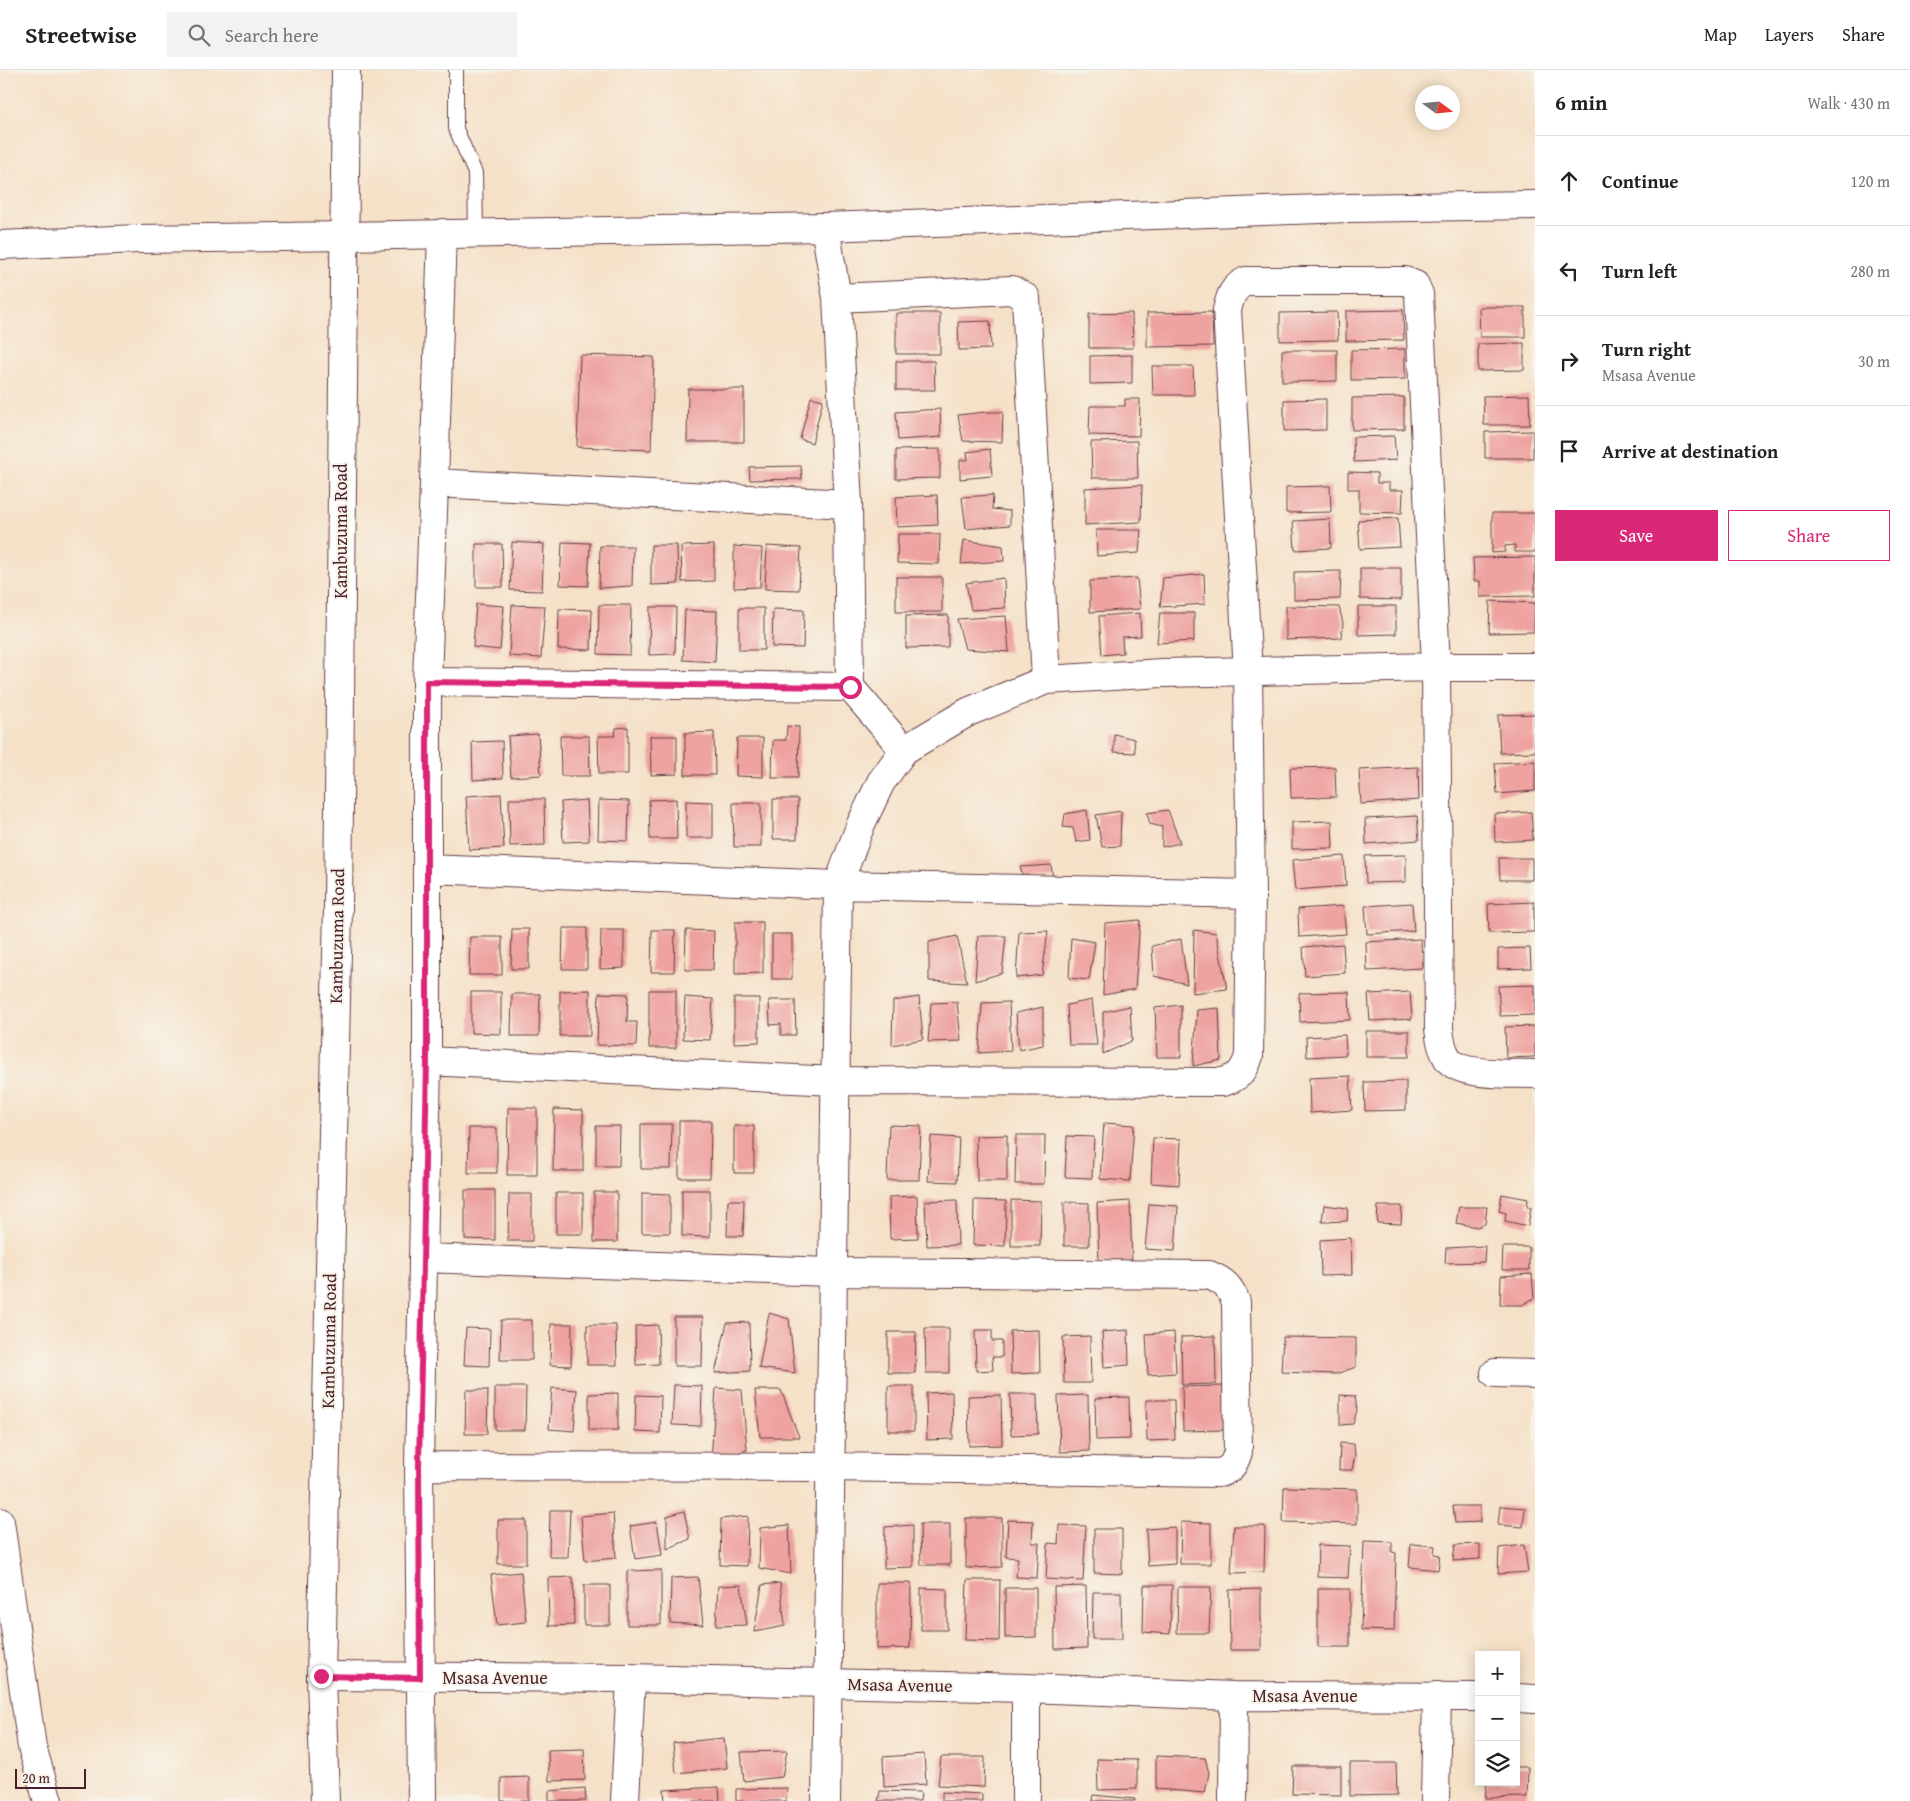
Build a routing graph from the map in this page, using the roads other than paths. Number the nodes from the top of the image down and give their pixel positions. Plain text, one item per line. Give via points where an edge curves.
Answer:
1 (346, 70) edge
2 (456, 70) edge
3 (1535, 204) edge
4 (824, 227) junction
5 (442, 233) junction
6 (476, 233) junction
7 (344, 236) junction
8 (0, 245) edge
9 (837, 298) junction
10 (434, 483) junction
11 (848, 504) junction
12 (1436, 667) junction
13 (1535, 668) edge
14 (1248, 672) junction
15 (1046, 680) junction
16 (427, 682) junction
17 (850, 687) junction
18 (904, 750) junction
19 (427, 869) junction
20 (838, 885) junction
21 (1251, 894) junction
22 (427, 1061) junction
23 (1535, 1074) edge
24 (834, 1081) junction
25 (423, 1258) junction
26 (832, 1272) junction
27 (1495, 1373) dead end
28 (1535, 1374) edge
29 (419, 1466) junction
30 (829, 1468) junction
31 (0, 1522) edge
32 (321, 1676) junction
33 (420, 1678) junction
34 (631, 1678) junction
35 (828, 1684) junction
36 (1026, 1688) junction
37 (1234, 1696) junction
38 (1437, 1696) junction
39 (1475, 1698) edge
40 (1520, 1698) edge
41 (1535, 1699) edge
42 (48, 1801) edge
43 (325, 1801) edge
44 (422, 1801) edge
45 (625, 1801) edge
46 (826, 1801) edge
47 (1026, 1801) edge
48 (1233, 1801) edge
49 (1435, 1801) edge

1 - 7 street, Kambuzuma Road
2 - 6 lane via 456,130 475,173
3 - 4 street
4 - 6 street
4 - 9 street
5 - 6 street
5 - 7 street
5 - 10 street
7 - 8 street
7 - 32 street, Kambuzuma Road via 338,908
9 - 11 street
9 - 15 street via 1012,290 1026,298
10 - 11 street
10 - 16 street
11 - 17 street
12 - 13 street
12 - 14 street
12 - 14 street via 1418,289 1405,281 1246,281 1234,290 1227,310
12 - 23 street via 1439,1029 1442,1047 1449,1061 1466,1071
14 - 15 street
14 - 21 street
15 - 18 street via 968,712
16 - 17 street
16 - 19 street
17 - 18 street
18 - 20 street via 881,782
19 - 20 street
19 - 22 street
20 - 21 street
20 - 24 street
21 - 24 street via 1248,1056 1245,1070 1235,1078 1223,1082
22 - 24 street
22 - 25 street
24 - 26 street
25 - 26 street
25 - 29 street
26 - 30 street
26 - 30 street via 1209,1275 1222,1280 1231,1288 1236,1302 1238,1452 1229,1471 1218,1473
27 - 28 street
29 - 30 street
29 - 33 street
30 - 35 street
31 - 42 street via 32,1747
32 - 33 street, Msasa Avenue
32 - 43 street, Kambuzuma Road
33 - 34 street, Msasa Avenue
33 - 44 street
34 - 35 street, Msasa Avenue
34 - 45 street
35 - 36 street, Msasa Avenue
35 - 46 street
36 - 37 street, Msasa Avenue
36 - 47 street
37 - 38 street, Msasa Avenue
37 - 48 street
38 - 39 street, Msasa Avenue
38 - 49 street
40 - 41 street

